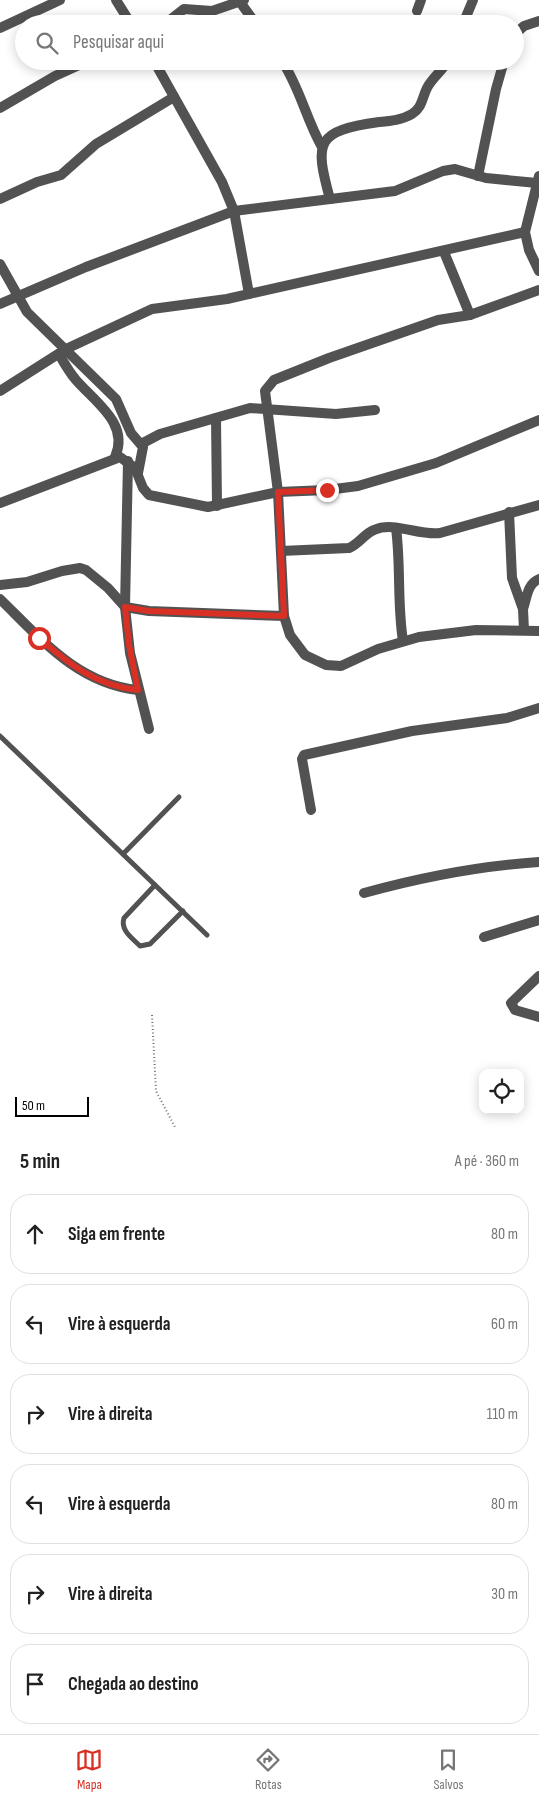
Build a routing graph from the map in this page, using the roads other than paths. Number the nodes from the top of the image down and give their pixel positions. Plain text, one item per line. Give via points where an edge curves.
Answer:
1 (60, 0) edge
2 (116, 0) edge
3 (421, 0) edge
4 (473, 0) edge
5 (242, 1) edge
6 (417, 12) dead end
7 (28, 15) edge
8 (125, 15) edge
9 (176, 15) edge
10 (251, 15) edge
11 (467, 15) edge
12 (15, 21) edge
13 (539, 21) edge
14 (524, 26) edge
15 (0, 28) edge
16 (68, 70) edge
17 (159, 70) edge
18 (288, 70) edge
19 (441, 70) edge
20 (501, 70) edge
21 (174, 97) junction
22 (0, 108) edge
23 (322, 147) junction
24 (478, 176) junction
25 (538, 180) edge
26 (0, 199) edge
27 (330, 199) junction
28 (234, 211) junction
29 (525, 232) junction
30 (444, 252) junction
31 (0, 264) edge
32 (539, 271) edge
33 (539, 290) edge
34 (248, 294) junction
35 (16, 296) junction
36 (0, 304) edge
37 (470, 315) junction
38 (62, 352) junction
39 (0, 391) edge
40 (266, 408) junction
41 (375, 410) dead end
42 (216, 418) junction
43 (539, 420) edge
44 (141, 444) junction
45 (115, 457) junction
46 (128, 460) junction
47 (138, 473) junction
48 (278, 492) junction
49 (0, 503) edge
50 (539, 505) edge
51 (216, 506) junction
52 (509, 512) junction
53 (396, 528) junction
54 (281, 551) junction
55 (539, 578) edge
56 (0, 585) edge
57 (0, 599) edge
58 (125, 607) junction
59 (523, 610) junction
60 (284, 616) junction
61 (524, 630) junction
62 (539, 631) edge
63 (404, 641) junction
64 (138, 690) junction
65 (539, 708) edge
66 (149, 729) dead end
67 (0, 736) edge
68 (179, 797) dead end
69 (311, 810) dead end
70 (123, 854) junction
71 (539, 862) edge
72 (155, 885) junction
73 (364, 893) dead end
74 (183, 911) junction
75 (539, 920) edge
76 (207, 935) dead end
77 (484, 937) dead end
78 (539, 976) edge
79 (539, 1017) edge

1 - 7 street
2 - 8 street
3 - 6 street
4 - 11 street
5 - 9 street via 212,11 184,9
5 - 10 street
12 - 15 street
13 - 14 street
16 - 22 street
17 - 21 street
18 - 23 street
19 - 23 street via 414,113 390,121 339,129
20 - 24 street
21 - 26 street via 96,144 61,175
21 - 28 street via 222,182
23 - 27 street via 321,166
24 - 25 street
24 - 27 street via 455,168 395,191
25 - 29 street
27 - 28 street
28 - 34 street
28 - 35 street
29 - 30 street
29 - 32 street
30 - 34 street
30 - 37 street
31 - 35 street
33 - 37 street
34 - 38 street via 152,308
35 - 36 street
35 - 38 street
37 - 40 street via 438,320 288,373 268,386 265,391
38 - 39 street
38 - 44 street via 116,399 131,433
38 - 45 street via 74,378 113,418 119,445
40 - 41 street via 336,414
40 - 42 street via 250,408
40 - 48 street
42 - 44 street via 160,434
42 - 51 street
43 - 48 street via 436,463 358,486
44 - 47 street via 143,453
45 - 46 street
45 - 49 street
46 - 47 street
46 - 58 street
47 - 51 street via 149,495 200,507
48 - 51 street
48 - 54 street
50 - 52 street
52 - 53 street via 440,533 426,534
52 - 59 street via 512,578
53 - 54 street via 374,530 349,548
53 - 63 street via 399,609
54 - 60 street
55 - 59 street via 532,582
56 - 58 street via 27,582 80,568 108,588
57 - 64 street via 39,638 78,670 108,684
58 - 60 street via 149,611
58 - 64 street
59 - 61 street
60 - 63 street via 297,645 313,661 326,665 348,664
61 - 62 street
61 - 63 street via 463,631
64 - 66 street
65 - 69 street via 507,718 412,731 304,754 302,759
67 - 70 lane
68 - 70 lane
70 - 72 lane
71 - 73 street via 449,872
72 - 74 lane
72 - 74 lane via 122,924 140,946 150,944
74 - 76 lane
75 - 77 street
78 - 79 street via 512,1003 515,1010

